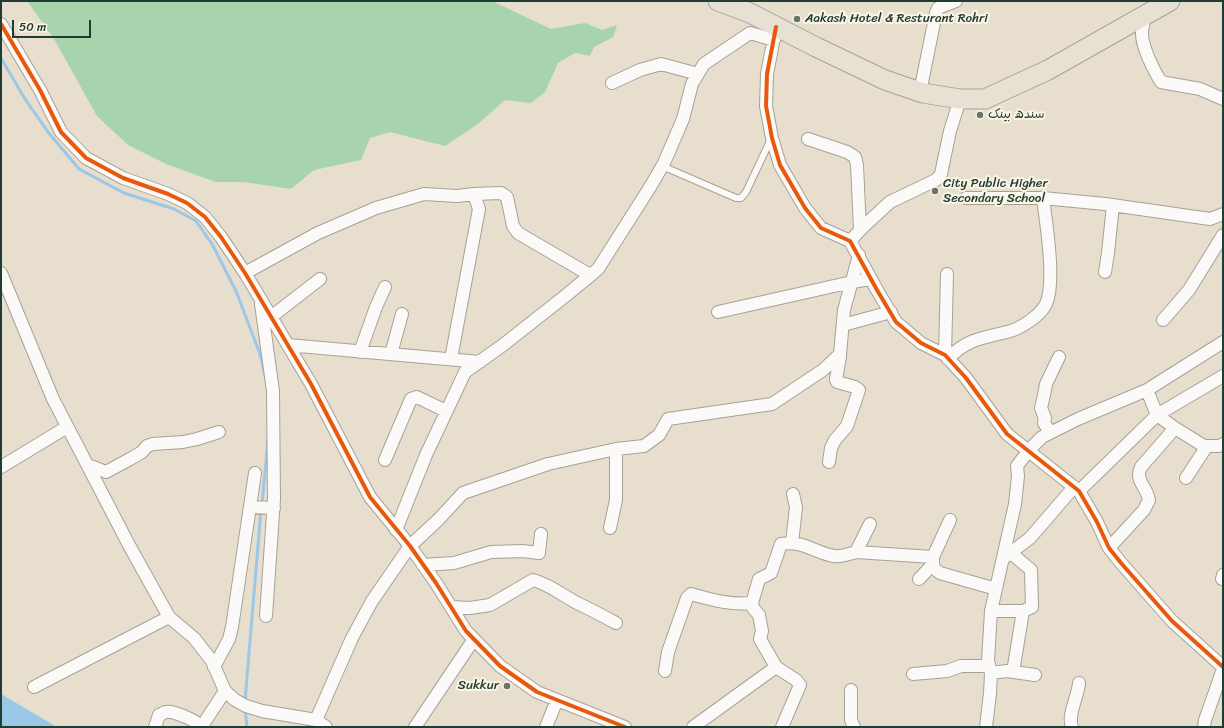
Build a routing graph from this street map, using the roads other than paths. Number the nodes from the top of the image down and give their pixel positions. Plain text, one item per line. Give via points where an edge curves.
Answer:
1 (718, 1) edge
2 (954, 1) edge
3 (1170, 1) edge
4 (749, 7) edge
5 (1145, 15) junction
6 (1, 24) edge
7 (750, 33) junction
8 (775, 34) junction
9 (698, 74) junction
10 (612, 83) dead end
11 (920, 92) junction
12 (960, 99) junction
13 (1223, 99) edge
14 (772, 138) junction
15 (808, 139) dead end
16 (662, 166) junction
17 (474, 194) junction
18 (966, 198) dead end
19 (1043, 198) junction
20 (1113, 205) junction
21 (1223, 214) edge
22 (860, 230) junction
23 (1223, 235) edge
24 (850, 242) junction
25 (859, 255) junction
26 (1, 272) edge
27 (1105, 272) dead end
28 (245, 273) junction
29 (947, 274) dead end
30 (590, 275) junction
31 (320, 279) dead end
32 (871, 279) junction
33 (852, 282) junction
34 (385, 287) dead end
35 (260, 298) junction
36 (718, 312) dead end
37 (891, 312) junction
38 (402, 314) dead end
39 (271, 318) junction
40 (1163, 320) dead end
41 (843, 325) junction
42 (1223, 342) edge
43 (288, 345) junction
44 (360, 352) junction
45 (391, 354) junction
46 (840, 354) junction
47 (946, 357) junction
48 (1059, 357) dead end
49 (451, 359) junction
50 (480, 362) junction
51 (1223, 376) edge
52 (1147, 390) junction
53 (446, 411) junction
54 (1157, 415) junction
55 (68, 427) junction
56 (1175, 428) junction
57 (219, 432) dead end
58 (1050, 432) junction
59 (1223, 444) edge
60 (1207, 446) junction
61 (616, 449) junction
62 (1029, 450) junction
63 (385, 460) dead end
64 (829, 462) dead end
65 (88, 465) junction
66 (1, 468) edge
67 (255, 473) dead end
68 (1186, 478) dead end
69 (1077, 489) junction
70 (793, 494) dead end
71 (253, 507) junction
72 (271, 507) junction
73 (950, 520) dead end
74 (870, 524) dead end
75 (610, 528) dead end
76 (396, 530) junction
77 (541, 534) dead end
78 (792, 543) junction
79 (410, 546) junction
80 (1109, 548) junction
81 (856, 552) junction
82 (1007, 556) junction
83 (933, 561) junction
84 (423, 565) junction
85 (919, 579) dead end
86 (996, 589) junction
87 (752, 603) junction
88 (451, 607) junction
89 (990, 611) junction
90 (1023, 611) junction
91 (266, 616) dead end
92 (169, 617) junction
93 (616, 623) dead end
94 (474, 639) junction
95 (214, 667) junction
96 (776, 667) junction
97 (1223, 668) edge
98 (990, 669) junction
99 (665, 671) dead end
100 (1012, 672) junction
101 (913, 674) dead end
102 (1035, 675) dead end
103 (1079, 683) dead end
104 (34, 687) dead end
105 (851, 690) dead end
106 (225, 691) junction
107 (557, 700) junction
108 (309, 720) junction
109 (202, 726) edge
110 (155, 727) edge
111 (326, 727) edge
112 (415, 727) edge
113 (546, 727) edge
114 (626, 727) edge
115 (693, 727) edge
116 (782, 727) edge
117 (854, 727) edge
118 (986, 727) edge
119 (1072, 727) edge
120 (1204, 727) edge

1 - 4 main road
2 - 11 street via 938,8 936,13
3 - 5 main road
4 - 7 street
4 - 8 main road
5 - 12 main road via 1048,70 985,99
5 - 13 street via 1142,35 1148,58 1161,82 1200,89
6 - 28 street via 40,90 61,132 86,158 123,178 187,203 205,217
7 - 8 street
7 - 9 street via 704,64
8 - 11 main road
8 - 14 street via 767,74 766,106
9 - 10 street via 661,64
9 - 16 street via 692,84 683,119
11 - 12 main road
12 - 22 street via 941,174 936,180 890,202
14 - 16 lane via 741,198
14 - 24 street via 780,165 805,208 821,228
15 - 22 street via 855,157
16 - 30 street via 598,269
17 - 28 street via 424,194 376,208 318,233
17 - 30 street via 501,193 507,197 513,226 518,233
17 - 49 street via 479,209
18 - 19 street
19 - 20 street
19 - 47 street via 1050,264 1046,304 1029,321 1015,330 977,339
20 - 21 street via 1210,219
20 - 27 street
22 - 24 street
23 - 40 street via 1189,290
24 - 25 street
25 - 32 street
25 - 33 street
26 - 55 street via 53,399
28 - 35 street
29 - 47 street
30 - 50 street
31 - 39 street
32 - 33 street
32 - 37 street
33 - 36 street
33 - 41 street via 844,310
34 - 44 street
35 - 39 street
35 - 72 street via 273,391
37 - 41 street
37 - 47 street via 896,322 921,343
38 - 45 street
39 - 43 street
41 - 46 street
42 - 52 street
43 - 44 street
43 - 76 street via 370,497
44 - 45 street
45 - 49 street
46 - 61 street via 823,370 772,404 668,419 659,435 644,446
46 - 64 street via 837,382 859,390 847,426 835,440
47 - 62 street via 966,378 1007,434
48 - 58 street via 1046,384 1041,408 1044,423
49 - 50 street
50 - 53 street via 465,372
51 - 54 street
52 - 54 street
52 - 58 street
53 - 63 street via 417,397 411,399
53 - 76 street
54 - 56 street
54 - 69 street
55 - 65 street
55 - 66 street
56 - 60 street
56 - 80 street via 1138,472 1149,500 1144,510
57 - 65 street via 183,442 147,446 142,452 106,472
58 - 62 street
59 - 60 street
60 - 68 street
61 - 75 street via 616,500
61 - 79 street via 548,464 463,493
62 - 69 street
62 - 82 street via 1017,466 1015,504
65 - 92 street
67 - 71 street
69 - 80 street
69 - 82 street via 1030,538
70 - 78 street via 796,506
71 - 72 street
71 - 95 street via 232,627 229,639
72 - 91 street
73 - 83 street
74 - 81 street
76 - 79 street
77 - 84 street via 539,553 491,552 454,563
78 - 81 street via 834,556
78 - 87 street via 781,544 771,574 759,579
79 - 84 street
79 - 108 street via 372,601
80 - 97 street via 1172,621
81 - 83 street
82 - 86 street
82 - 90 street via 1031,570 1032,607
83 - 85 street
83 - 86 street via 934,570 940,573
84 - 88 street
86 - 89 street
87 - 96 street via 759,615 762,631 760,639
87 - 99 street via 721,603 691,594 686,598 668,652
88 - 93 street via 490,605 533,580 542,582
88 - 94 street
89 - 90 street
89 - 98 street
90 - 100 street
92 - 95 street via 194,638
92 - 104 street
94 - 107 street via 500,666 537,692
94 - 112 street
95 - 106 street
96 - 115 street
96 - 116 street via 800,685
97 - 120 street
98 - 100 street
98 - 101 street via 961,666 947,671
98 - 118 street
100 - 102 street
103 - 119 street via 1070,715
105 - 117 street via 851,720
106 - 108 street via 246,706
106 - 109 street
107 - 113 street
107 - 114 street
108 - 111 street
109 - 110 street via 193,720 165,712 159,716

